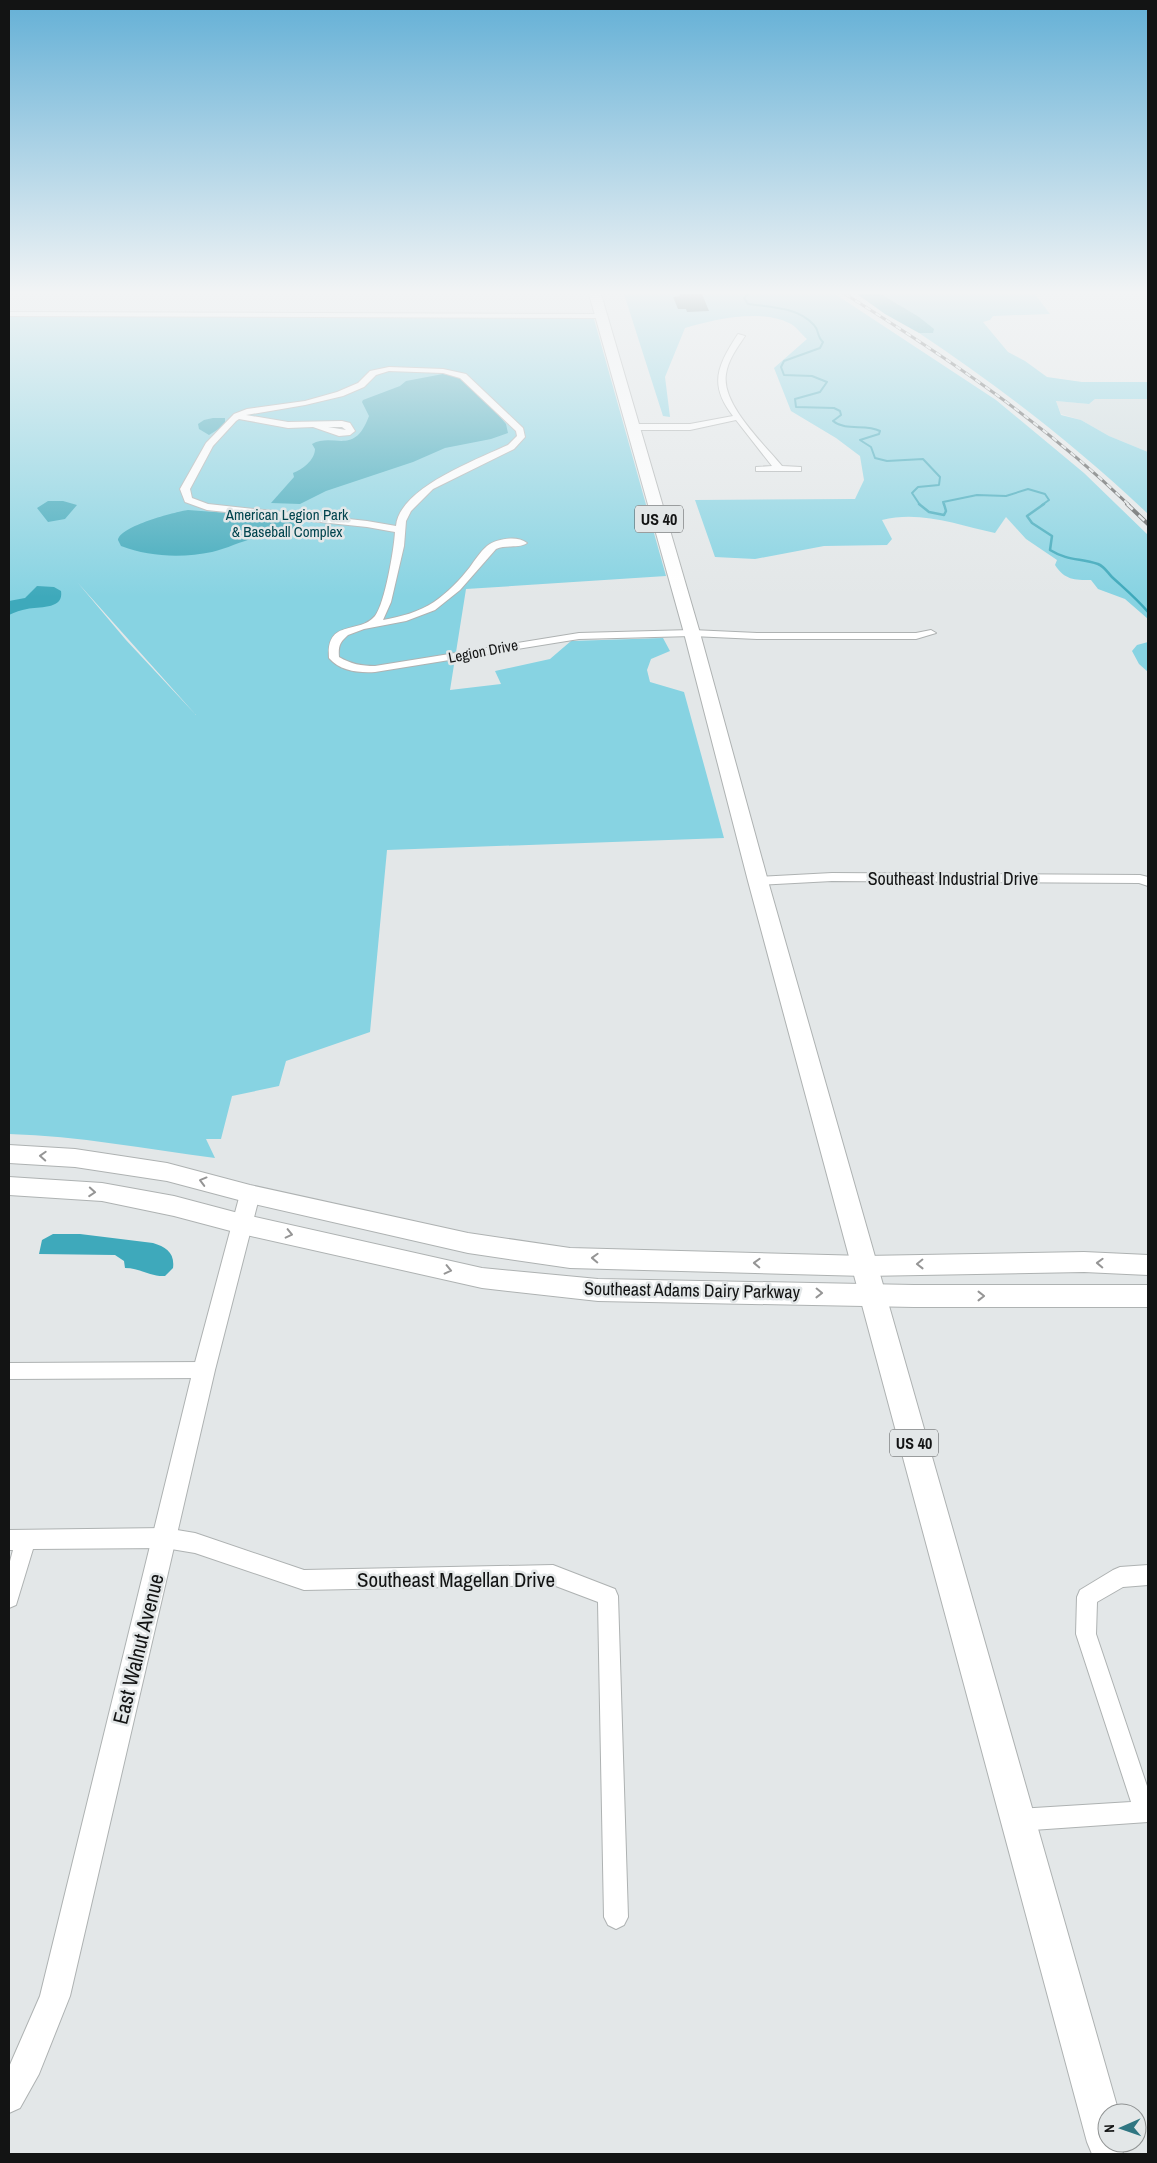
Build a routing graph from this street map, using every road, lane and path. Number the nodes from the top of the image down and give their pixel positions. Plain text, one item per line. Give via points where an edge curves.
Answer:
1 (336, 395) edge
2 (484, 395) edge
3 (624, 395) edge
4 (725, 395) edge
5 (737, 415) junction
6 (237, 416) junction
7 (317, 426) dead end
8 (633, 427) junction
9 (759, 469) dead end
10 (779, 469) junction
11 (798, 469) dead end
12 (400, 530) junction
13 (522, 543) dead end
14 (368, 624) junction
15 (692, 633) junction
16 (931, 633) dead end
17 (758, 881) junction
18 (1148, 882) edge
19 (9, 1154) edge
20 (9, 1186) edge
21 (250, 1194) junction
22 (242, 1224) junction
23 (1148, 1265) edge
24 (865, 1266) junction
25 (873, 1294) junction
26 (1148, 1296) edge
27 (204, 1370) junction
28 (9, 1371) edge
29 (164, 1538) junction
30 (18, 1540) edge
31 (1148, 1575) edge
32 (9, 1598) edge
33 (1018, 1820) junction
34 (616, 1917) dead end
35 (9, 2097) edge
36 (1097, 2107) edge

1 - 6 street via 253,410
2 - 12 street via 520,430 521,438 512,447 430,487 407,510
3 - 8 main road, US 40
4 - 5 street
5 - 8 street via 690,428
5 - 10 street
6 - 7 street via 275,424
6 - 12 street via 209,445 186,489 188,500 207,507
8 - 15 main road, US 40
9 - 10 street
10 - 11 street
12 - 14 street via 384,607 379,618
13 - 14 street via 503,543 488,550 452,593 426,611 395,621
14 - 15 street, Legion Drive via 344,632 335,640 334,658 346,666 375,670 553,639
15 - 16 street via 828,637
15 - 17 main road, US 40
17 - 18 street, Southeast Industrial Drive via 832,877 1140,879
17 - 24 main road, US 40
21 -> 19 main road, Southeast Adams Dairy Parkway via 167,1172 75,1158
20 -> 22 main road, Southeast Adams Dairy Parkway via 102,1192
21 - 22 street, East Walnut Avenue
24 -> 21 main road, Southeast Adams Dairy Parkway via 570,1258 468,1243
22 -> 25 main road, Southeast Adams Dairy Parkway via 482,1278 598,1290
22 - 27 street, East Walnut Avenue
23 -> 24 main road, Southeast Adams Dairy Parkway via 1084,1262
24 - 25 main road, US 40
25 -> 26 main road, Southeast Adams Dairy Parkway
25 - 33 main road, US 40
27 - 28 street
27 - 29 street, East Walnut Avenue
29 - 30 street
29 - 34 street, Southeast Magellan Drive via 195,1543 304,1580 553,1575 608,1596
29 - 35 street, East Walnut Avenue via 55,1996 28,2063
30 - 32 street
31 - 33 street via 1120,1577 1087,1596 1086,1634 1145,1812
33 - 36 main road, US 40

